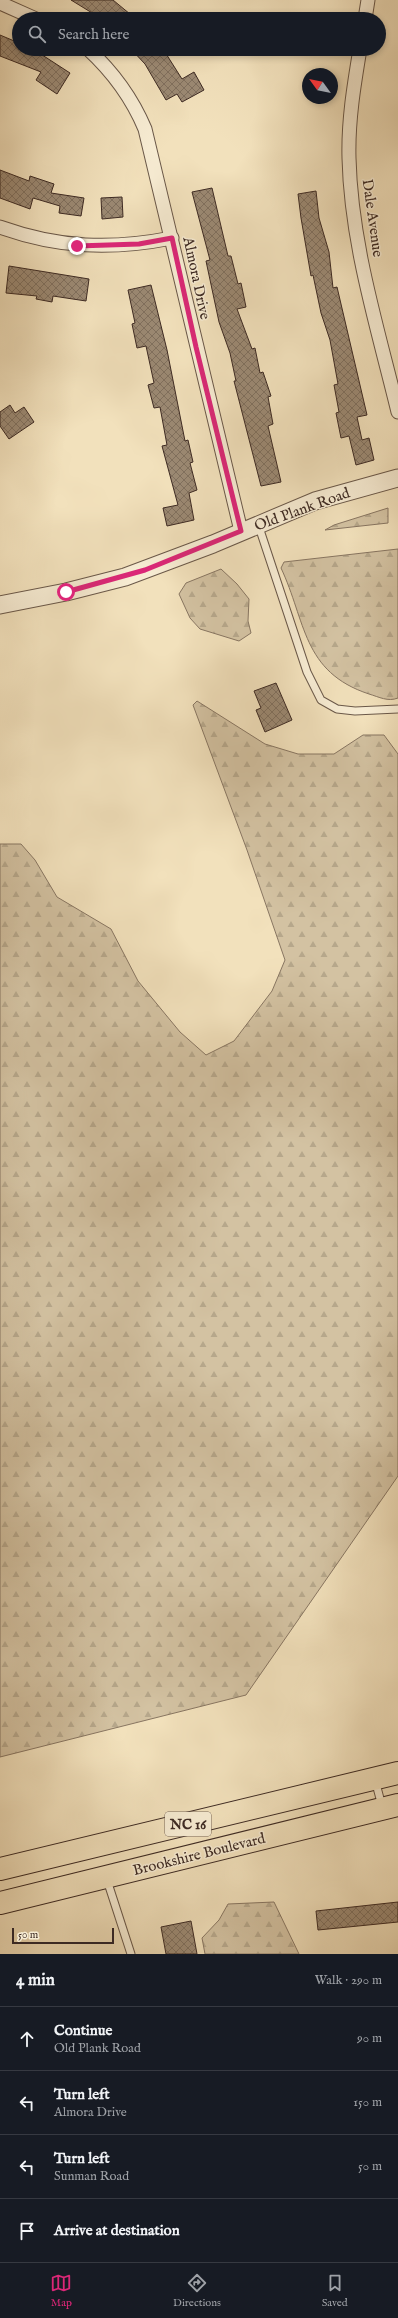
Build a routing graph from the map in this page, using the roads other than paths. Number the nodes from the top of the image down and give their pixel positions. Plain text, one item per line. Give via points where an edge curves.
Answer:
1 (368, 0) edge
2 (0, 3) edge
3 (20, 12) edge
4 (366, 12) edge
5 (96, 56) edge
6 (359, 56) edge
7 (0, 227) edge
8 (172, 238) junction
9 (398, 412) edge
10 (398, 478) edge
11 (258, 524) junction
12 (241, 531) junction
13 (0, 605) edge
14 (398, 709) edge
15 (398, 1773) edge
16 (375, 1778) junction
17 (390, 1807) edge
18 (0, 1869) edge
19 (106, 1877) junction
20 (0, 1903) edge
21 (131, 1954) edge

1 - 4 street
2 - 3 street
5 - 8 street, Almora Drive via 126,93 142,122
6 - 9 street, Dale Avenue via 350,128 351,188 366,282
7 - 8 street via 77,246 139,244
8 - 12 street, Almora Drive
10 - 11 street, Old Plank Road via 315,501
11 - 12 street, Old Plank Road
11 - 14 lane via 307,672 321,700 337,708 355,711
12 - 13 street, Old Plank Road via 125,577
15 - 16 highway, NC 16
16 - 17 lane
16 - 18 highway, NC 16
17 - 19 highway, Brookshire Boulevard / NC 16
19 - 20 highway, Brookshire Boulevard / NC 16
19 - 21 lane

